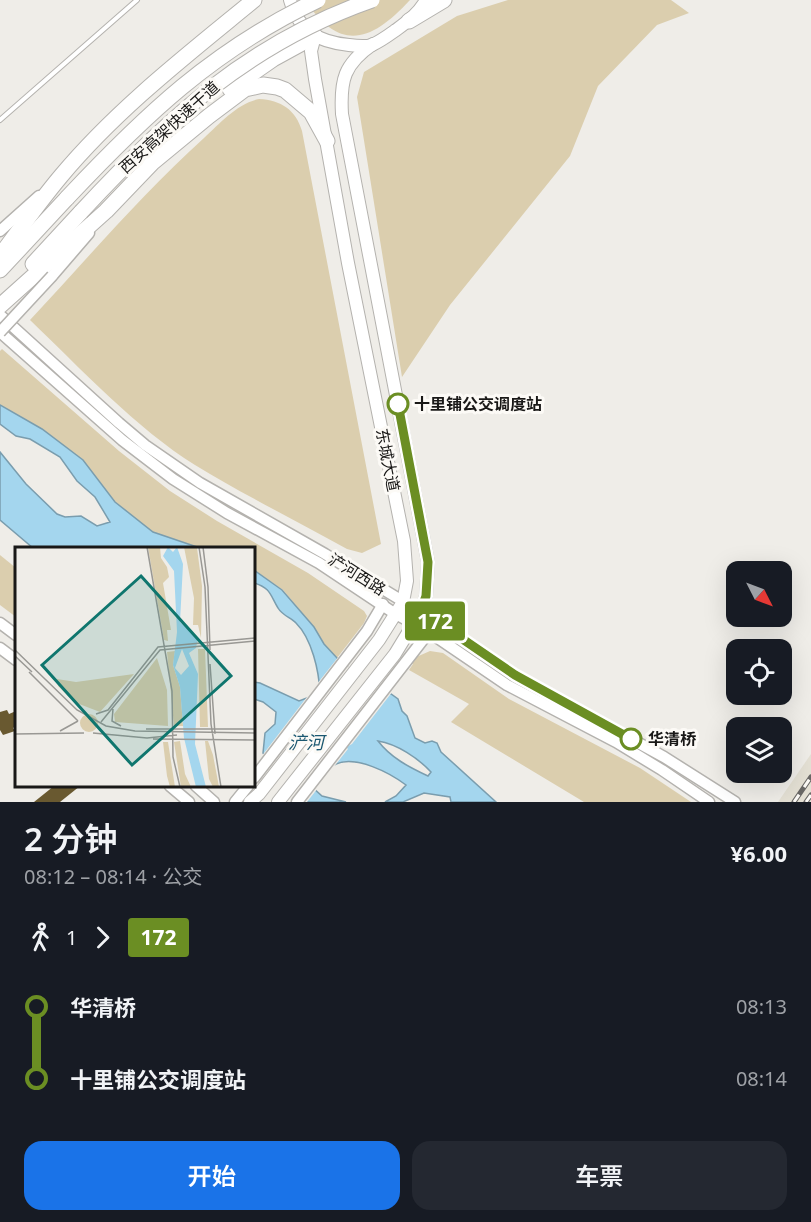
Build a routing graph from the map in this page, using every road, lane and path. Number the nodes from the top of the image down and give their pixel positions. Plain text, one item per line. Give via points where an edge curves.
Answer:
1 (136, 0) edge
2 (254, 0) edge
3 (290, 0) edge
4 (318, 0) edge
5 (372, 0) edge
6 (426, 0) edge
7 (444, 0) edge
8 (409, 21) junction
9 (315, 36) junction
10 (373, 44) junction
11 (0, 120) edge
12 (327, 141) junction
13 (152, 163) junction
14 (61, 175) junction
15 (106, 211) junction
16 (0, 231) edge
17 (2, 263) edge
18 (24, 279) junction
19 (0, 300) edge
20 (0, 306) edge
21 (0, 315) edge
22 (0, 332) edge
23 (403, 602) junction
24 (383, 604) junction
25 (394, 613) junction
26 (420, 613) junction
27 (0, 623) edge
28 (413, 624) junction
29 (429, 632) junction
30 (15, 634) edge
31 (0, 648) edge
32 (15, 659) edge
33 (255, 777) edge
34 (171, 787) edge
35 (197, 787) edge
36 (247, 787) edge
37 (254, 798) edge
38 (189, 802) edge
39 (214, 802) edge
40 (235, 802) edge
41 (278, 802) edge
42 (297, 802) edge
43 (709, 802) edge
44 (735, 802) edge

1 - 11 lane
2 - 14 highway via 144,91
3 - 9 main road
4 - 17 highway, 西安高架快速干道, bridge via 242,41 195,75 149,115
5 - 18 highway, 西安高架快速干道, bridge via 308,26 219,81 157,133
6 - 8 main road, 东城大道
7 - 8 highway
8 - 10 main road, 东城大道
9 - 10 main road via 326,42
9 - 12 main road, 东城大道 via 311,51
9 - 13 highway via 273,59 210,105
10 - 26 main road, 东城大道 via 348,68 342,114 428,562 426,596
12 - 13 highway via 316,118 299,101 277,87 263,85 233,96
12 - 23 main road, 东城大道 via 404,541 407,581
13 - 15 highway
14 - 16 main road
14 - 17 highway
15 - 18 highway
15 - 22 main road, bridge via 73,254
18 - 19 highway, 西安高架快速干道
18 - 20 highway
21 - 23 main road, 浐河西路 via 119,423 171,464
22 - 24 main road, 浐河西路 via 155,466
23 - 25 main road
23 - 26 main road, 浐河西路
24 - 25 main road, 浐河西路
24 - 33 main road via 367,631
25 - 28 main road, 浐河西路
25 - 37 main road via 379,640
26 - 28 main road, 东城大道
26 - 44 main road, 浐河西路 via 515,675 664,757
27 - 30 main road
28 - 29 main road, 浐河西路
28 - 41 main road, 东城大道 via 395,654
29 - 42 main road
29 - 43 main road, 浐河西路 via 507,685 616,742
31 - 32 main road
34 - 38 main road
35 - 39 main road
36 - 40 main road

